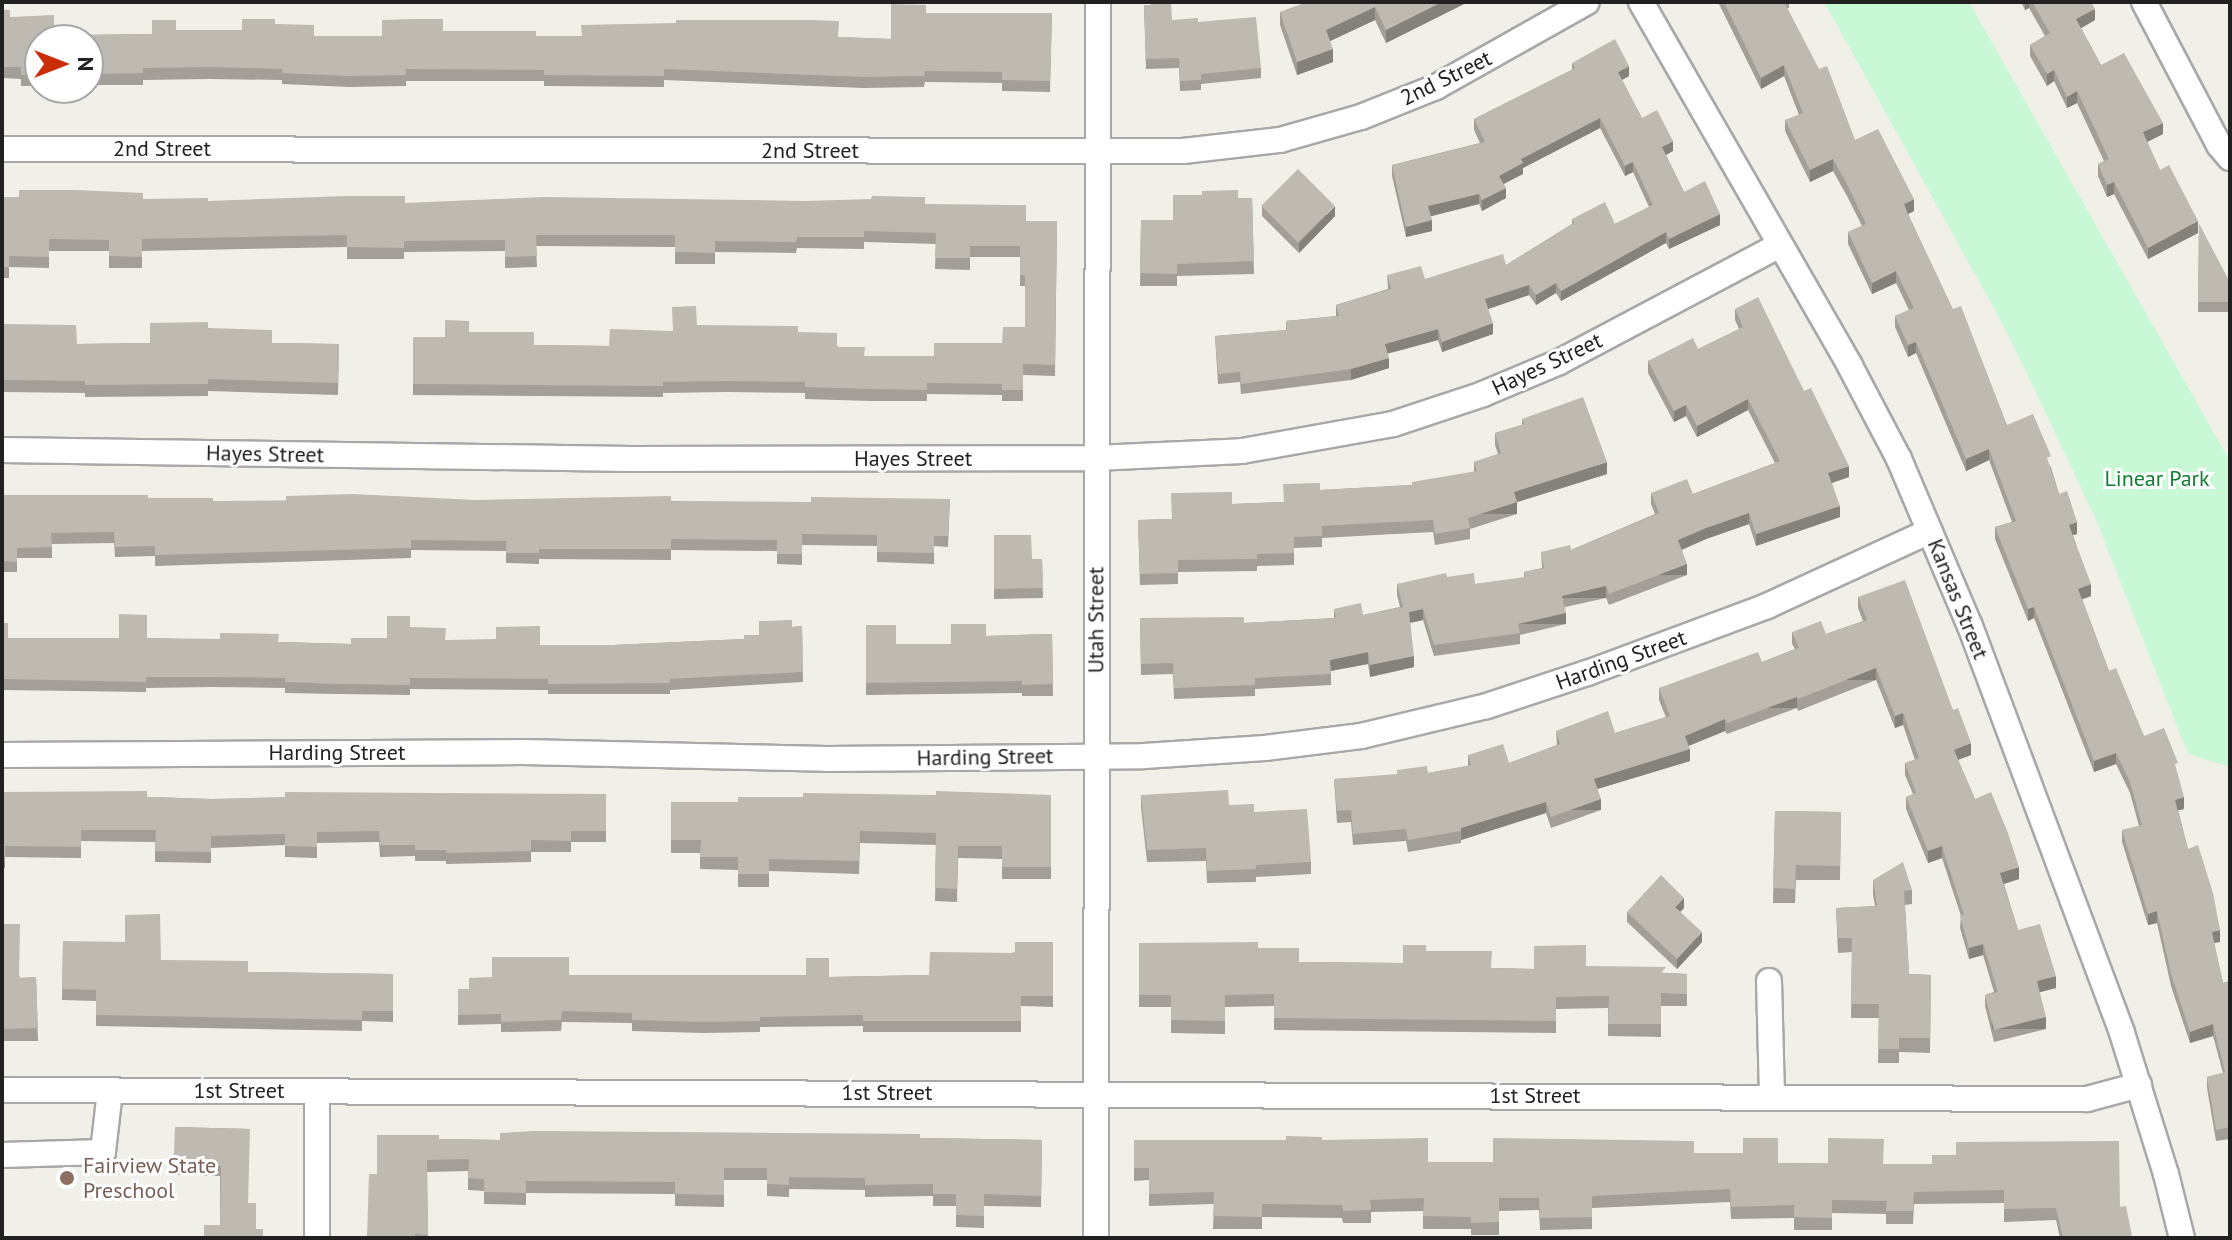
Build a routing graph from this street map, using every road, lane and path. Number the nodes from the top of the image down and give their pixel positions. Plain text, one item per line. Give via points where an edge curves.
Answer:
1 (1098, 2) edge
2 (1587, 2) edge
3 (1641, 2) edge
4 (2144, 2) edge
5 (2, 149) edge
6 (1100, 152) junction
7 (2230, 158) edge
8 (1780, 245) junction
9 (2, 450) edge
10 (1096, 458) junction
11 (1930, 531) junction
12 (2, 755) edge
13 (1095, 756) junction
14 (1769, 981) dead end
15 (2139, 1085) junction
16 (2, 1090) edge
17 (110, 1091) junction
18 (317, 1092) junction
19 (1096, 1094) junction
20 (1772, 1097) junction
21 (2, 1155) edge
22 (317, 1238) edge
23 (1096, 1238) edge
24 (2182, 1238) edge

1 - 6 street, Utah Street
2 - 6 street, 2nd Street via 1436,87 1361,117 1280,140 1183,151
3 - 8 street, Kansas Street
4 - 7 street
5 - 6 street, 2nd Street
6 - 10 street, Utah Street
8 - 10 street, Hayes Street via 1559,362 1393,424 1242,451
8 - 11 street, Kansas Street via 1899,459
9 - 10 street, Hayes Street via 631,459
10 - 13 street, Utah Street
11 - 13 street, Harding Street via 1767,606 1487,706 1265,748
11 - 15 street, Kansas Street via 2046,824
12 - 13 street, Harding Street
13 - 19 street, Utah Street
14 - 20 street
15 - 20 street, 1st Street via 2087,1099
15 - 24 street, Kansas Street
16 - 17 street, 1st Street
17 - 18 street, 1st Street
17 - 21 street via 103,1152
18 - 19 street, 1st Street
18 - 22 street
19 - 20 street, 1st Street
19 - 23 street, Utah Street

